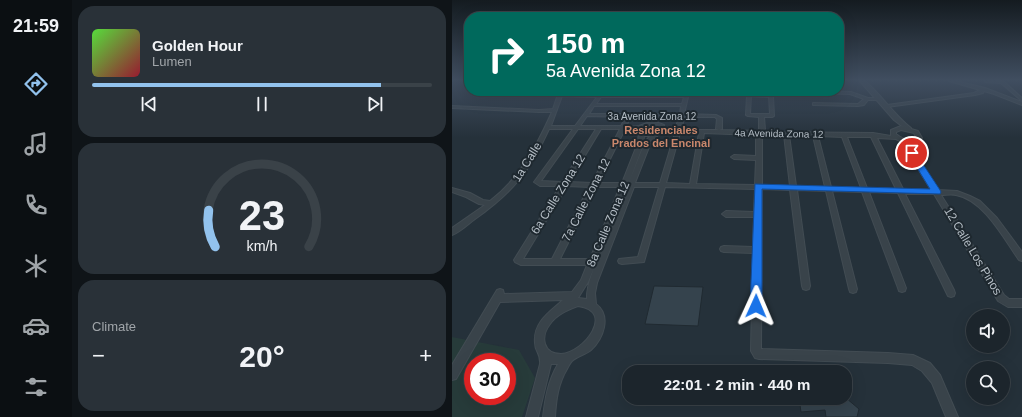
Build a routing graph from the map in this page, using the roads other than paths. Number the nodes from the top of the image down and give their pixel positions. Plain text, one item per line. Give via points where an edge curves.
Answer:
1 (559, 99) edge
2 (597, 99) edge
3 (685, 99) edge
4 (748, 99) edge
5 (772, 99) edge
6 (867, 99) edge
7 (876, 99) edge
8 (881, 99) edge
9 (934, 99) edge
10 (1012, 99) edge
11 (815, 104) dead end
12 (1022, 104) edge
13 (593, 105) junction
14 (684, 105) junction
15 (887, 106) junction
16 (452, 107) edge
17 (555, 110) junction
18 (585, 116) junction
19 (629, 116) junction
20 (682, 116) junction
21 (761, 116) junction
22 (546, 127) junction
23 (576, 128) junction
24 (599, 128) junction
25 (623, 128) junction
26 (719, 128) junction
27 (679, 129) junction
28 (909, 129) junction
29 (894, 130) junction
30 (641, 131) junction
31 (659, 131) junction
32 (761, 131) junction
33 (702, 132) junction
34 (786, 134) junction
35 (815, 134) junction
36 (844, 135) junction
37 (873, 136) junction
38 (901, 139) junction
39 (734, 157) dead end
40 (759, 158) junction
41 (563, 185) junction
42 (594, 185) junction
43 (628, 185) junction
44 (663, 185) junction
45 (693, 185) junction
46 (758, 186) junction
47 (793, 188) junction
48 (828, 189) junction
49 (452, 190) edge
50 (865, 190) junction
51 (900, 191) junction
52 (937, 192) junction
53 (491, 204) junction
54 (726, 214) dead end
55 (758, 215) junction
56 (452, 232) edge
57 (724, 249) dead end
58 (757, 250) junction
59 (1022, 258) edge
60 (554, 262) junction
61 (592, 262) junction
62 (622, 262) dead end
63 (806, 286) dead end
64 (902, 288) dead end
65 (853, 289) dead end
66 (951, 294) dead end
67 (574, 296) junction
68 (1022, 303) edge
69 (592, 305) junction
70 (561, 308) junction
71 (546, 356) junction
72 (568, 358) junction
73 (452, 375) edge
74 (532, 417) edge
75 (549, 417) edge
76 (952, 417) edge

1 - 17 street, 1a Calle
2 - 13 street
3 - 14 street
4 - 21 street via 747,114
5 - 21 street via 773,115
6 - 11 street via 860,105
7 - 29 street via 894,123
8 - 15 street
9 - 15 street
10 - 12 street
13 - 14 street
13 - 18 street
14 - 20 street
15 - 28 street
16 - 17 street
17 - 22 street, 1a Calle
18 - 19 street, 3a Avenida Zona 12
18 - 23 street
19 - 20 street, 3a Avenida Zona 12
19 - 25 street, 7a Calle Zona 12
20 - 26 street, 3a Avenida Zona 12 via 719,116
20 - 27 street
21 - 32 street
22 - 23 street
22 - 53 street, 1a Calle via 539,146 522,173 508,190
23 - 24 street
23 - 41 street via 537,183
24 - 25 street
24 - 41 street, 6a Calle Zona 12
25 - 30 street
25 - 42 street, 7a Calle Zona 12
26 - 27 street, 4a Avenida Zona 12
26 - 32 street, 4a Avenida Zona 12
27 - 31 street, 4a Avenida Zona 12
27 - 33 street, 4a Avenida Zona 12
27 - 44 street
28 - 29 street, 4a Avenida Zona 12
28 - 38 street via 918,134 919,138 915,141
29 - 32 street, 4a Avenida Zona 12
29 - 38 street, 12 Calle Los Pinos via 893,135
30 - 31 street
30 - 31 street via 644,125 651,123 658,124
30 - 43 street, 8a Calle Zona 12 via 641,142
31 - 43 street, 8a Calle Zona 12 via 648,142
32 - 33 street, 4a Avenida Zona 12
32 - 34 street, 4a Avenida Zona 12
32 - 40 street
33 - 45 street
34 - 35 street, 4a Avenida Zona 12
34 - 47 street
35 - 36 street, 4a Avenida Zona 12
35 - 48 street
36 - 37 street, 4a Avenida Zona 12
36 - 50 street
37 - 38 street, 4a Avenida Zona 12
37 - 51 street
38 - 52 street, 12 Calle Los Pinos
39 - 40 street
40 - 46 street
41 - 42 street
41 - 60 street, 6a Calle Zona 12 via 518,261
42 - 43 street
42 - 60 street, 7a Calle Zona 12
43 - 44 street
43 - 61 street, 8a Calle Zona 12
43 - 69 street, 8a Calle Zona 12 via 593,283
44 - 45 street
44 - 62 street via 641,260
45 - 46 street
46 - 47 street
46 - 55 street
47 - 48 street
47 - 63 street
48 - 50 street
48 - 65 street
49 - 53 street
50 - 51 street
50 - 64 street
51 - 52 street
51 - 66 street
52 - 59 street via 961,194 981,205
52 - 68 street, 12 Calle Los Pinos via 1004,301
53 - 56 street, 1a Calle
54 - 55 street
55 - 58 street
57 - 58 street
58 - 76 street via 755,347 759,354 913,360 926,367 934,376
60 - 61 street
61 - 67 street, 8a Calle Zona 12
67 - 70 street, 8a Calle Zona 12
67 - 73 street via 499,295
69 - 70 street via 578,302
69 - 72 street via 600,316 598,331 587,347
70 - 71 street via 552,314 538,339 539,347
71 - 72 street via 553,359
71 - 74 street
72 - 75 street via 551,394

